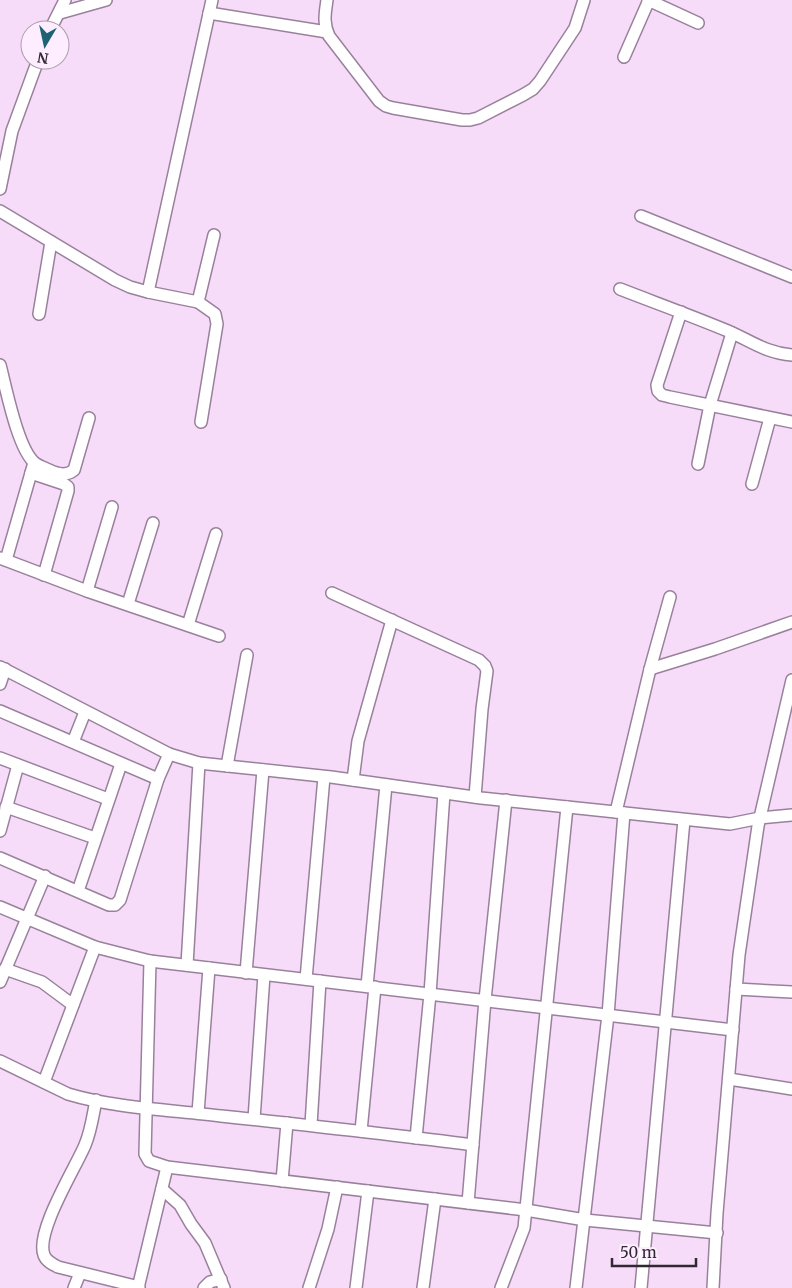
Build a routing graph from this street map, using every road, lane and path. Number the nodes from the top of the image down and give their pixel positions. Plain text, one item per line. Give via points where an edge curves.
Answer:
1 (65, 0) edge
2 (106, 0) edge
3 (212, 0) edge
4 (327, 0) edge
5 (584, 0) edge
6 (648, 0) edge
7 (60, 13) junction
8 (209, 13) junction
9 (56, 20) edge
10 (698, 24) dead end
11 (327, 32) junction
12 (624, 57) dead end
13 (34, 70) edge
14 (3, 155) edge
15 (0, 189) edge
16 (0, 211) edge
17 (641, 216) dead end
18 (214, 235) dead end
19 (51, 242) junction
20 (792, 277) edge
21 (620, 289) dead end
22 (148, 292) junction
23 (198, 302) junction
24 (681, 312) junction
25 (39, 314) dead end
26 (732, 333) junction
27 (792, 355) edge
28 (0, 366) edge
29 (710, 405) junction
30 (89, 418) dead end
31 (770, 418) junction
32 (201, 422) dead end
33 (792, 422) edge
34 (698, 464) dead end
35 (33, 467) junction
36 (752, 484) dead end
37 (112, 507) dead end
38 (153, 523) dead end
39 (216, 534) dead end
40 (3, 559) edge
41 (44, 575) junction
42 (87, 591) junction
43 (332, 592) dead end
44 (670, 597) dead end
45 (128, 604) junction
46 (392, 620) junction
47 (792, 622) edge
48 (188, 625) junction
49 (219, 636) dead end
50 (247, 655) dead end
51 (2, 668) edge
52 (650, 669) junction
53 (792, 680) edge
54 (0, 684) edge
55 (0, 711) edge
56 (85, 712) junction
57 (73, 742) junction
58 (169, 754) junction
59 (0, 758) edge
60 (198, 763) junction
61 (121, 764) junction
62 (18, 765) junction
63 (227, 766) junction
64 (263, 770) junction
65 (324, 777) junction
66 (158, 778) junction
67 (353, 780) junction
68 (386, 785) junction
69 (444, 793) junction
70 (475, 797) junction
71 (108, 799) junction
72 (506, 800) junction
73 (6, 807) junction
74 (567, 807) junction
75 (620, 813) junction
76 (792, 815) edge
77 (760, 818) junction
78 (684, 820) junction
79 (0, 830) edge
80 (95, 838) junction
81 (0, 858) edge
82 (45, 876) junction
83 (78, 891) junction
84 (0, 907) edge
85 (26, 918) junction
86 (95, 947) junction
87 (150, 961) junction
88 (187, 965) junction
89 (209, 968) junction
90 (5, 969) junction
91 (246, 973) junction
92 (264, 975) junction
93 (306, 979) junction
94 (320, 981) junction
95 (0, 982) edge
96 (371, 986) junction
97 (736, 989) junction
98 (792, 992) edge
99 (430, 994) junction
100 (485, 1000) junction
101 (73, 1005) junction
102 (548, 1008) junction
103 (608, 1015) junction
104 (666, 1022) junction
105 (733, 1030) junction
106 (0, 1061) edge
107 (729, 1079) junction
108 (44, 1082) junction
109 (792, 1089) edge
110 (96, 1100) junction
111 (146, 1107) junction
112 (198, 1113) junction
113 (254, 1119) junction
114 (287, 1123) junction
115 (311, 1125) junction
116 (361, 1131) junction
117 (416, 1138) junction
118 (473, 1145) junction
119 (167, 1168) junction
120 (282, 1181) junction
121 (337, 1187) junction
122 (162, 1188) junction
123 (368, 1191) junction
124 (435, 1199) junction
125 (468, 1203) junction
126 (526, 1210) junction
127 (585, 1220) junction
128 (648, 1226) junction
129 (717, 1233) junction
130 (80, 1273) junction
131 (222, 1284) edge
132 (138, 1287) edge
133 (74, 1288) edge
134 (204, 1288) edge
135 (309, 1288) edge
136 (356, 1288) edge
137 (422, 1288) edge
138 (501, 1288) edge
139 (576, 1288) edge
140 (641, 1288) edge
141 (713, 1288) edge

1 - 7 street
2 - 7 street
3 - 8 street
4 - 11 street via 324,19
5 - 11 street via 575,28 533,89 470,120 386,106
6 - 10 street
6 - 12 street
7 - 9 street
8 - 11 street
8 - 22 street
13 - 14 street
14 - 15 street
16 - 19 street
17 - 20 street
18 - 23 street
19 - 22 street via 115,280
19 - 25 street
21 - 24 street
22 - 23 street
23 - 32 street via 215,314 217,324
24 - 26 street
24 - 29 street via 657,385 658,391
26 - 27 street via 763,349
26 - 29 street
28 - 35 street via 20,438
29 - 31 street
29 - 34 street
30 - 35 street via 74,470 70,474
31 - 33 street
31 - 36 street
35 - 40 street
35 - 41 street via 68,487
37 - 42 street
38 - 45 street
39 - 48 street
40 - 41 street
41 - 42 street
42 - 45 street
43 - 46 street
44 - 52 street
45 - 48 street
46 - 67 street via 358,741
46 - 70 street via 479,660 485,666
47 - 52 street
48 - 49 street
50 - 63 street
51 - 54 street
51 - 56 street
52 - 75 street
53 - 77 street
55 - 57 street
56 - 57 street
56 - 58 street
57 - 61 street
58 - 60 street
58 - 66 street
59 - 62 street
60 - 63 street
60 - 88 street
61 - 66 street
61 - 71 street
62 - 71 street
62 - 73 street
63 - 64 street
64 - 65 street
64 - 91 street
65 - 67 street
65 - 93 street
66 - 83 street via 120,900 115,905 108,905
67 - 68 street
68 - 69 street
68 - 96 street
69 - 70 street
69 - 99 street
70 - 72 street
71 - 80 street
72 - 74 street
72 - 100 street
73 - 79 street
73 - 80 street
74 - 75 street
74 - 102 street
75 - 78 street
75 - 103 street
76 - 77 street
77 - 78 street via 730,824
77 - 97 street
78 - 104 street
80 - 83 street
81 - 82 street
82 - 83 street
82 - 85 street
84 - 85 street
85 - 86 street
85 - 90 street
86 - 87 street
86 - 101 street
87 - 88 street
87 - 111 street
88 - 89 street
89 - 91 street
89 - 112 street
90 - 95 street
90 - 101 street via 42,982
91 - 92 street
92 - 93 street
92 - 113 street
93 - 94 street
94 - 96 street
94 - 115 street
96 - 99 street
96 - 116 street
97 - 98 street
97 - 105 street
99 - 100 street
99 - 117 street
100 - 102 street
100 - 118 street
101 - 108 street
102 - 103 street
102 - 126 street
103 - 104 street
103 - 127 street
104 - 105 street
104 - 128 street
105 - 107 street
106 - 108 street
107 - 109 street
107 - 129 street
108 - 110 street via 68,1094
110 - 111 street
110 - 130 street via 85,1145 65,1184 42,1247 49,1262
111 - 112 street
111 - 119 street via 145,1154 149,1161
112 - 113 street
113 - 114 street
114 - 115 street
114 - 120 street
115 - 116 street
116 - 117 street
117 - 118 street
118 - 125 street
119 - 120 street
119 - 122 street
120 - 121 street
121 - 123 street
121 - 135 street via 328,1229
122 - 131 street via 180,1205 205,1243
122 - 132 street
123 - 124 street
123 - 136 street
124 - 125 street
124 - 137 street
125 - 126 street
126 - 127 street
126 - 138 street via 520,1242
127 - 128 street
127 - 139 street
128 - 129 street
128 - 140 street
129 - 141 street
130 - 132 street
130 - 133 street
131 - 134 street via 210,1282

